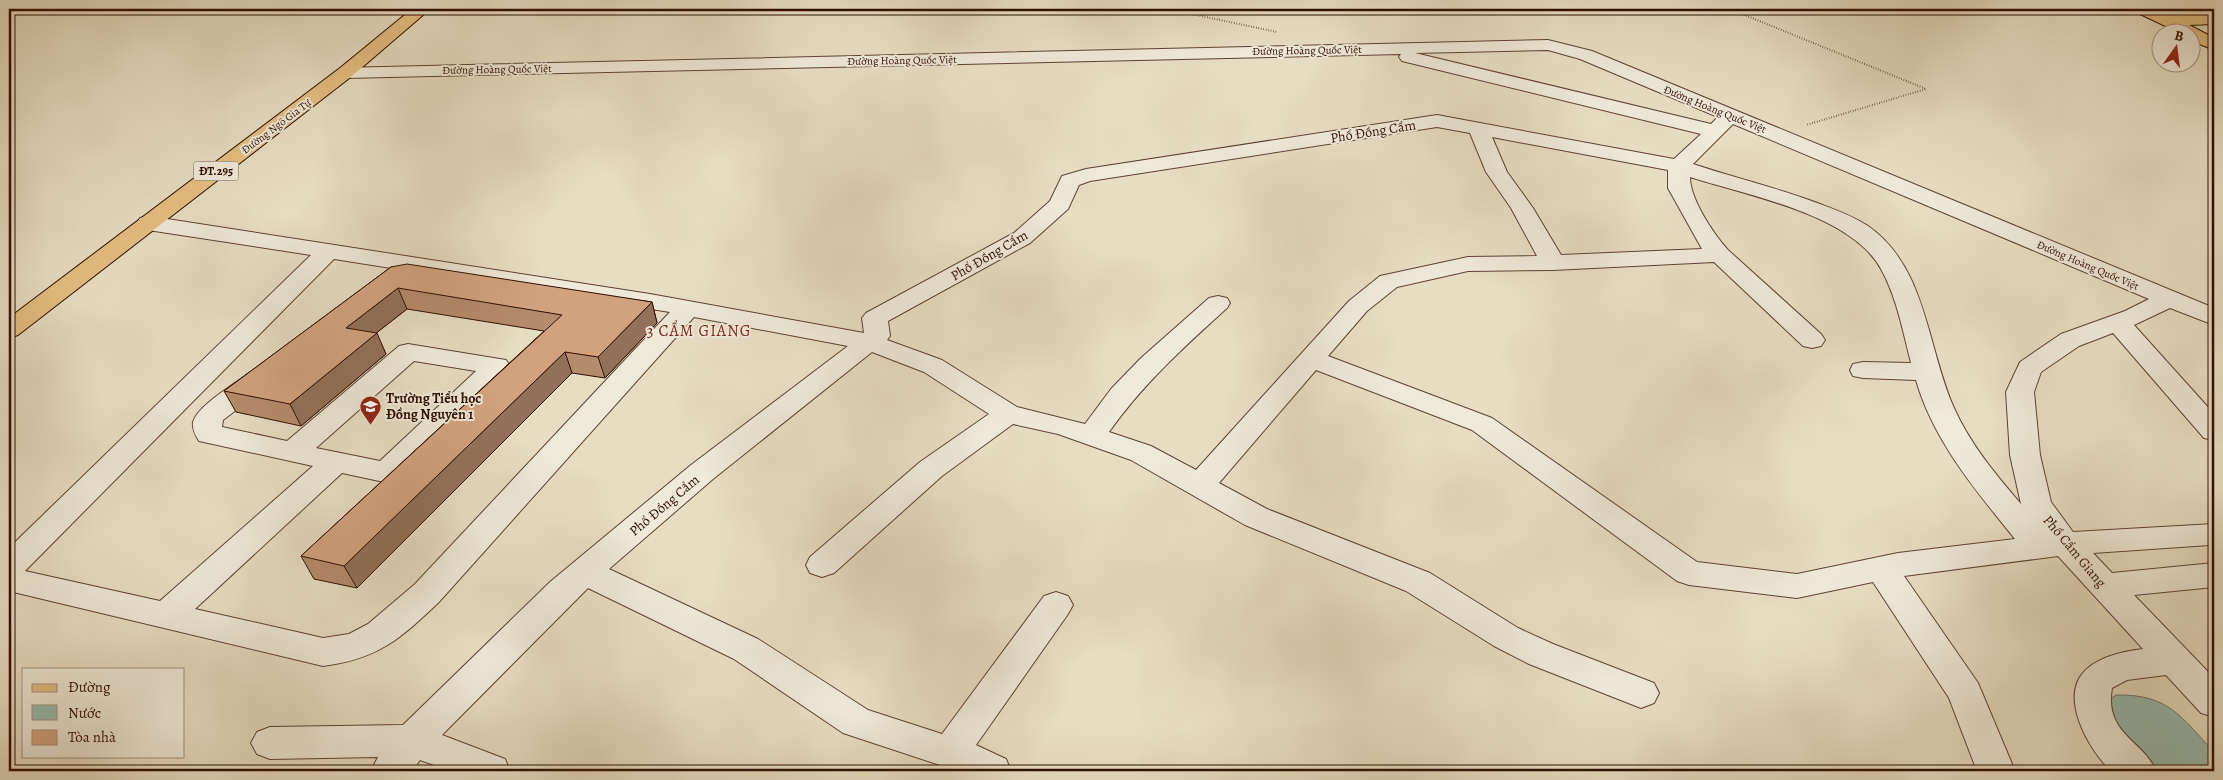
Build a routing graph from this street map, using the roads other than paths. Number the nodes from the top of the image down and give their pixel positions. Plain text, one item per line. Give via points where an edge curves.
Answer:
1 (422, 9) edge
2 (2144, 9) edge
3 (2193, 9) edge
4 (2214, 19) edge
5 (2166, 20) junction
6 (2170, 22) edge
7 (2200, 38) edge
8 (2214, 45) edge
9 (1374, 49) junction
10 (346, 72) junction
11 (1722, 123) junction
12 (1478, 129) junction
13 (1679, 166) junction
14 (148, 223) junction
15 (329, 251) junction
16 (1720, 255) junction
17 (1553, 263) junction
18 (421, 265) junction
19 (386, 283) edge
20 (2168, 299) junction
21 (1218, 303) dead end
22 (688, 308) junction
23 (2214, 317) edge
24 (2116, 322) junction
25 (9, 330) edge
26 (1812, 340) dead end
27 (869, 342) junction
28 (1312, 359) junction
29 (279, 364) edge
30 (1863, 370) dead end
31 (1927, 372) junction
32 (1008, 414) junction
33 (2214, 431) edge
34 (1091, 436) junction
35 (292, 452) junction
36 (336, 462) junction
37 (1198, 486) junction
38 (2210, 534) dead end
39 (2052, 546) junction
40 (822, 565) dead end
41 (9, 567) edge
42 (1881, 568) junction
43 (585, 572) junction
44 (2214, 575) edge
45 (9, 579) edge
46 (2104, 586) junction
47 (1056, 604) dead end
48 (166, 616) junction
49 (2174, 660) junction
50 (1641, 693) dead end
51 (2214, 702) edge
52 (412, 740) junction
53 (270, 743) dead end
54 (950, 752) junction
55 (390, 771) edge
56 (491, 771) edge
57 (992, 771) edge
58 (1996, 771) edge
59 (2132, 771) edge

1 - 10 main road, Đường Ngô Gia Tự / ĐT.295
2 - 5 main road
3 - 4 main road
4 - 5 main road
5 - 6 main road
7 - 8 main road
9 - 10 street, Đường Hoàng Quốc Việt
9 - 11 street
9 - 11 street, Đường Hoàng Quốc Việt via 1516,44 1554,46 1586,55
10 - 14 main road, Đường Ngô Gia Tự / ĐT.295
11 - 13 street
11 - 20 street, Đường Hoàng Quốc Việt via 1776,134
12 - 13 street, Phố Đồng Cẩm
12 - 17 street via 1497,172
12 - 27 street, Phố Đồng Cẩm via 1437,121 1086,175 1070,181 1060,204 1022,238 875,318 877,336
13 - 16 street via 1678,188 1707,240
13 - 31 street, Phố Đồng Cẩm via 1817,211 1861,233 1884,256 1904,291
14 - 15 street
14 - 25 main road, Đường Ngô Gia Tự / ĐT.295
15 - 18 street
15 - 41 street
16 - 17 street
16 - 26 street
17 - 28 street via 1468,264 1389,281 1358,306
18 - 19 street via 404,279 394,277
18 - 22 street
20 - 23 street, Đường Hoàng Quốc Việt
20 - 24 street, Phố Cẩm Giang
21 - 34 street via 1150,364 1121,395
22 - 27 street
22 - 48 street via 451,568 391,627 369,641 345,651 323,652
24 - 33 street
24 - 39 street, Phố Cẩm Giang via 2070,340 2028,368 2020,392 2025,455 2036,504
27 - 32 street via 933,366
27 - 43 street, Phố Đồng Cẩm via 702,472
28 - 37 street
28 - 42 street via 1482,424 1689,573 1797,586
29 - 35 street via 210,416 207,424 209,434
30 - 31 street
31 - 39 street, Phố Đồng Cẩm via 1940,408 1966,456
32 - 34 street
32 - 40 street via 931,469
34 - 37 street via 1141,453
35 - 36 street
35 - 36 street via 408,352 497,366 395,474
36 - 48 street
37 - 50 street via 1256,517 1418,582 1506,637 1541,654
38 - 39 street
39 - 42 street
39 - 46 street, Phố Cẩm Giang
42 - 58 street via 1965,693
43 - 52 street, Phố Đồng Cẩm
43 - 54 street via 746,649 856,722
44 - 46 street
45 - 48 street
46 - 49 street, Phố Cẩm Giang
47 - 54 street
49 - 51 street, Phố Cẩm Giang
49 - 59 street via 2140,663 2114,670 2098,679 2093,693 2093,711 2102,734
52 - 53 street
52 - 55 street, Phố Đồng Cẩm
52 - 56 street
54 - 57 street

